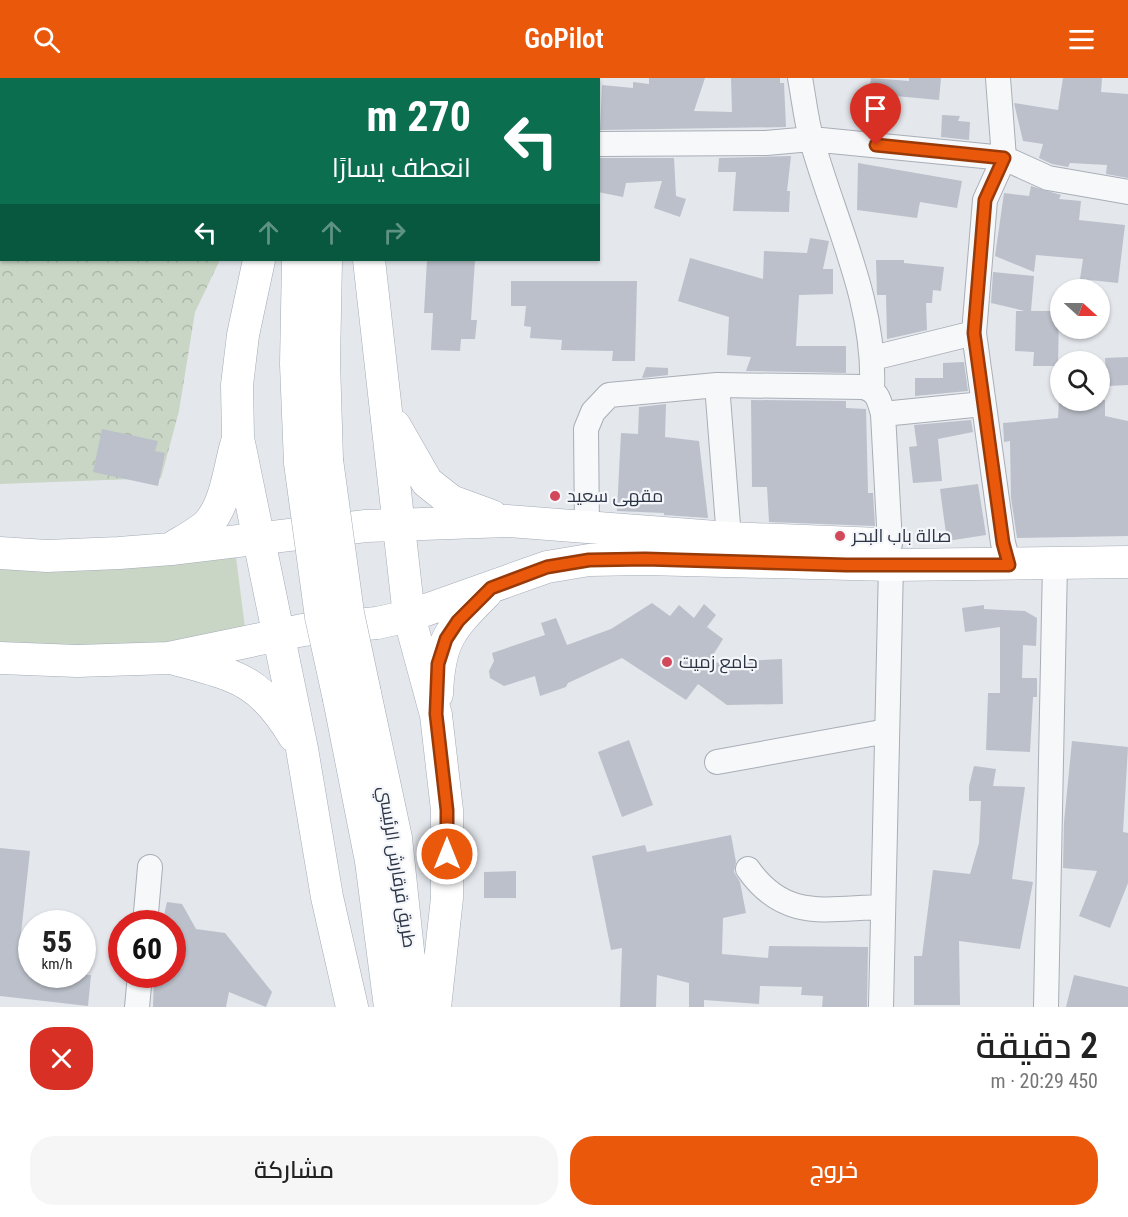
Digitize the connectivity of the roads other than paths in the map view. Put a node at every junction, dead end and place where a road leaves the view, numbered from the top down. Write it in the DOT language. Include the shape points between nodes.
graph roads {
  1 [pos="800,78"];
  2 [pos="998,78"];
  3 [pos="812,139"];
  4 [pos="600,144"];
  5 [pos="1004,158"];
  6 [pos="1128,192"];
  7 [pos="259,261"];
  8 [pos="298,261"];
  9 [pos="326,261"];
  10 [pos="369,261"];
  11 [pos="974,333"];
  12 [pos="873,358"];
  13 [pos="717,385"];
  14 [pos="872,389"];
  15 [pos="983,404"];
  16 [pos="386,406"];
  17 [pos="883,414"];
  18 [pos="238,438"];
  19 [pos="313,462"];
  20 [pos="507,521"];
  21 [pos="587,528"];
  22 [pos="270,537"];
  23 [pos="729,538"];
  24 [pos="1128,542"];
  25 [pos="171,549"];
  26 [pos="0,553"];
  27 [pos="403,554"];
  28 [pos="1006,554"];
  29 [pos="890,555"];
  30 [pos="1128,562"];
  31 [pos="1055,564"];
  32 [pos="491,588"];
  33 [pos="409,616"];
  34 [pos="377,623"];
  35 [pos="291,633"];
  36 [pos="0,658"];
  37 [pos="168,658"];
  38 [pos="352,696"];
  39 [pos="436,714"];
  40 [pos="887,731"];
  41 [pos="302,749"];
  42 [pos="717,762"];
  43 [pos="150,867"];
  44 [pos="748,870"];
  45 [pos="883,907"];
  46 [pos="146,910"];
  47 [pos="139,988"];
  48 [pos="137,1007"];
  49 [pos="352,1007"];
  50 [pos="390,1007"];
  51 [pos="414,1007"];
  52 [pos="435,1007"];
  53 [pos="881,1007"];
  54 [pos="1046,1007"];
  1 -- 3 [label="street"];
  2 -- 5 [label="street"];
  3 -- 4 [label="street"];
  3 -- 5 [label="street"];
  3 -- 12 [label="street" via="866,312"];
  5 -- 6 [label="street" via="1048,178"];
  5 -- 11 [label="street" via="985,200"];
  7 -- 18 [label="main road" via="237,385"];
  8 -- 19 [label="main road" via="296,364"];
  9 -- 19 [label="main road" via="324,362"];
  10 -- 16 [label="main road"];
  11 -- 12 [label="street"];
  11 -- 15 [label="street"];
  12 -- 14 [label="street"];
  13 -- 14 [label="street"];
  13 -- 21 [label="street" via="619,392 609,395 593,412 586,429"];
  13 -- 23 [label="street"];
  14 -- 17 [label="street"];
  15 -- 17 [label="street"];
  15 -- 28 [label="street"];
  16 -- 20 [label="main road" via="427,482 451,501"];
  16 -- 27 [label="main road"];
  17 -- 29 [label="street"];
  18 -- 22 [label="main road"];
  18 -- 25 [label="main road" via="215,514 206,525"];
  19 -- 38 [label="main road, bridge" via="346,603"];
  20 -- 21 [label="main road"];
  20 -- 27 [label="main road"];
  21 -- 23 [label="main road"];
  22 -- 25 [label="main road"];
  22 -- 27 [label="main road" via="366,526"];
  22 -- 35 [label="main road" via="269,588"];
  23 -- 29 [label="main road"];
  24 -- 28 [label="main road"];
  25 -- 26 [label="main road" via="47,556"];
  27 -- 33 [label="main road"];
  27 -- 34 [label="main road" via="392,609"];
  28 -- 29 [label="main road"];
  28 -- 31 [label="main road"];
  29 -- 32 [label="main road" via="589,560 547,567"];
  29 -- 40 [label="street"];
  30 -- 31 [label="main road"];
  31 -- 54 [label="street"];
  32 -- 33 [label="main road"];
  32 -- 39 [label="main road" via="446,639 438,664"];
  33 -- 34 [label="main road"];
  33 -- 39 [label="main road"];
  34 -- 35 [label="main road"];
  35 -- 37 [label="main road"];
  35 -- 41 [label="main road"];
  36 -- 37 [label="main road"];
  37 -- 41 [label="main road" via="250,683 281,714"];
  38 -- 50 [label="main road, طريق قرقارش الرئيسي"];
  38 -- 51 [label="main road, طريق قرقارش الرئيسي" via="396,838"];
  39 -- 52 [label="main road" via="447,810 447,898"];
  40 -- 42 [label="street"];
  40 -- 45 [label="street"];
  41 -- 49 [label="main road" via="327,897"];
  43 -- 46 [label="street"];
  44 -- 45 [label="street" via="784,904 800,908"];
  45 -- 53 [label="street"];
  47 -- 48 [label="street"];
}
